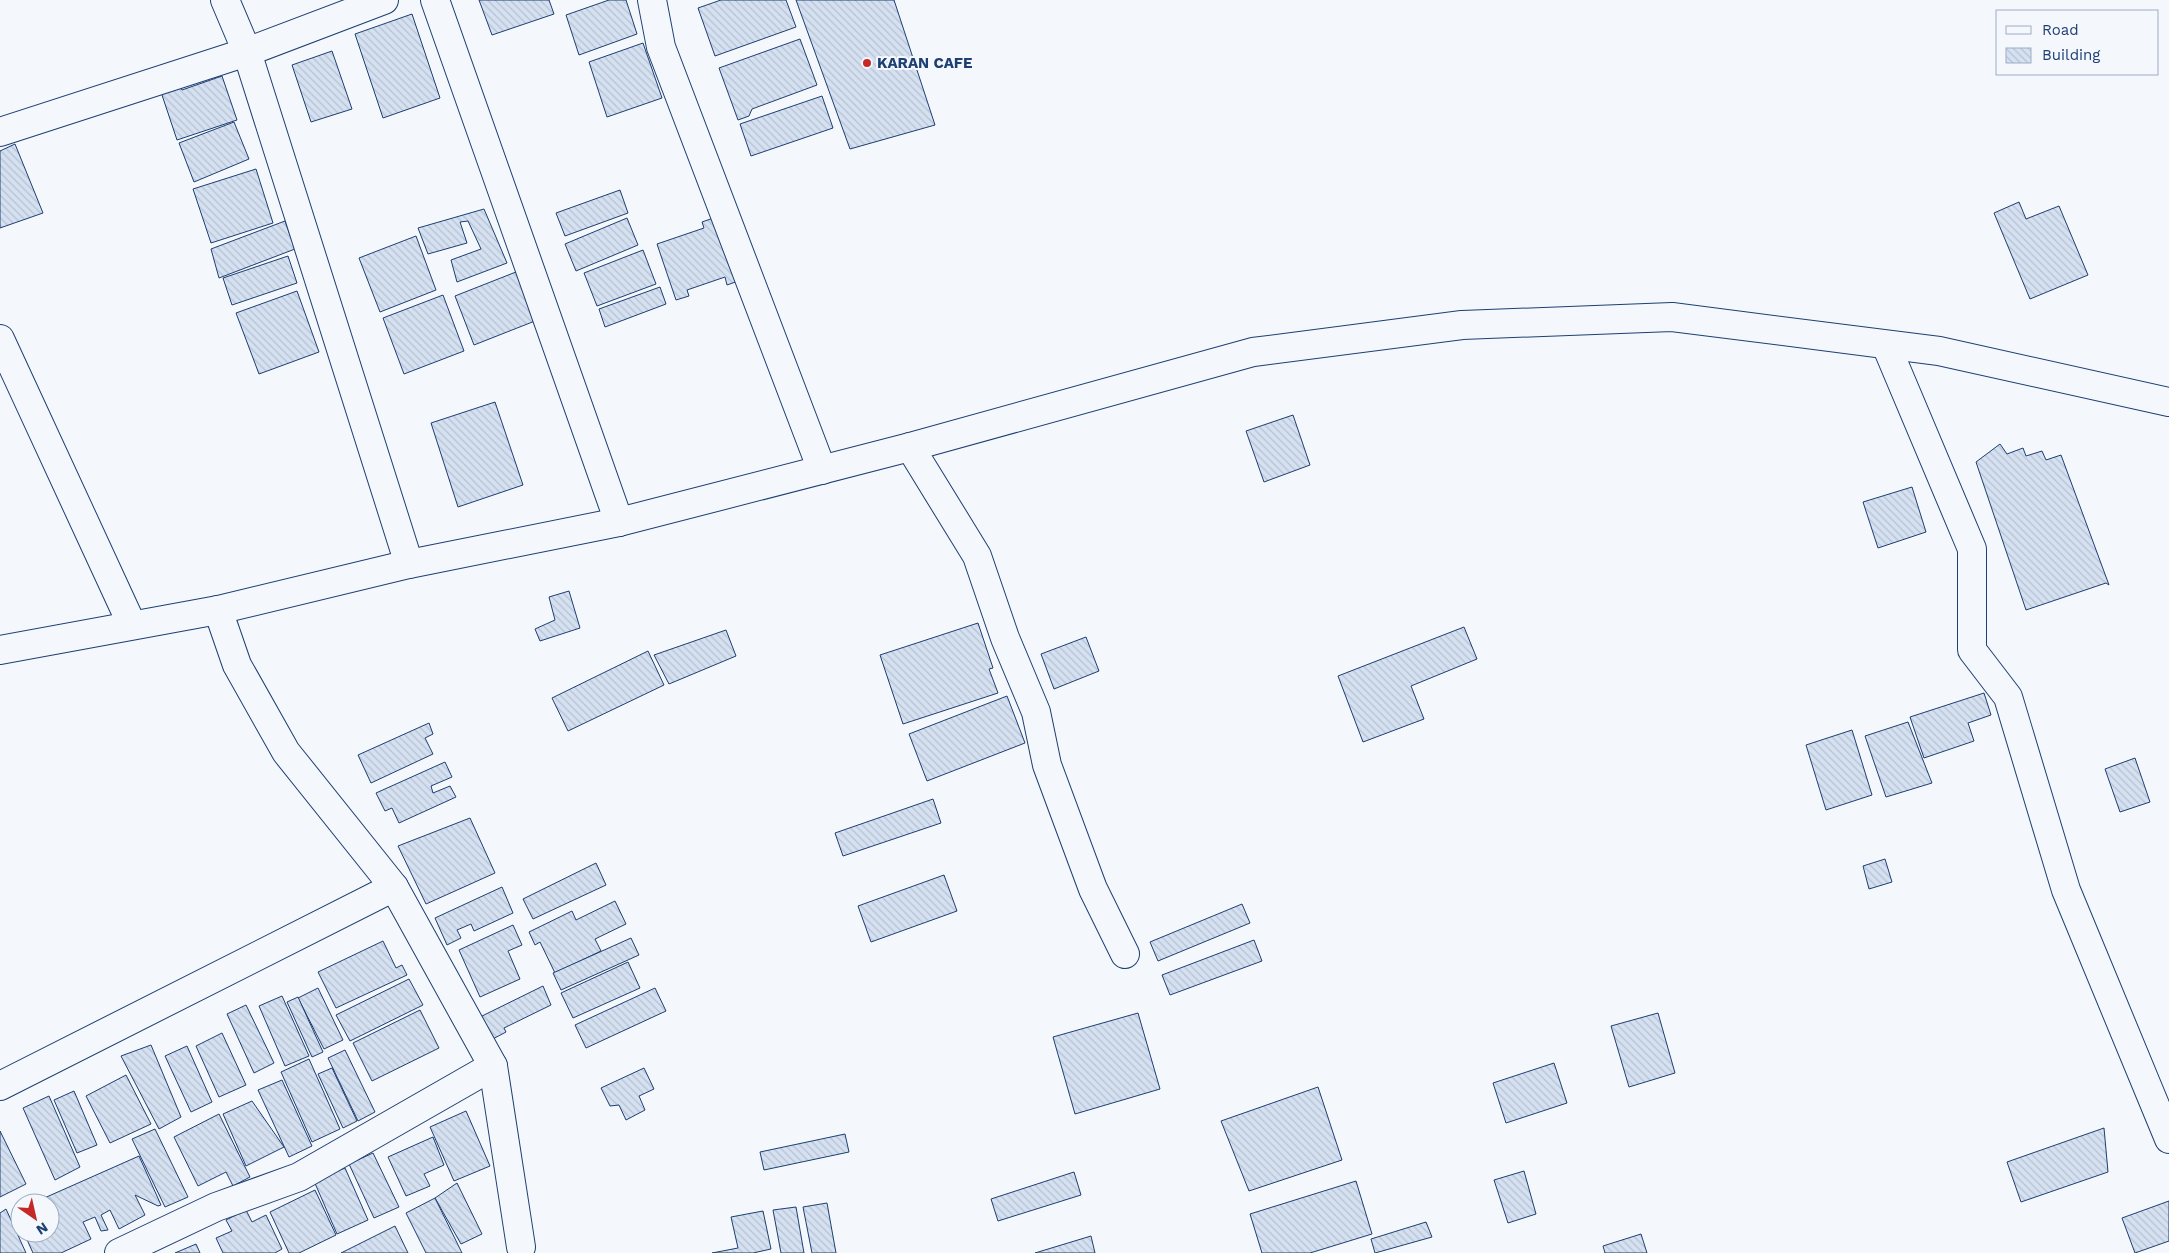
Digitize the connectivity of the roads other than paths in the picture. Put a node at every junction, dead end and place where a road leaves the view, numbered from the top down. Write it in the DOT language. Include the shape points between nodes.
graph roads {
  1 [pos="226,0"];
  2 [pos="384,0"];
  3 [pos="435,0"];
  4 [pos="652,0"];
  5 [pos="247,52"];
  6 [pos="0,132"];
  7 [pos="0,339"];
  8 [pos="1886,345"];
  9 [pos="2169,402"];
  10 [pos="910,447"];
  11 [pos="822,470"];
  12 [pos="619,522"];
  13 [pos="409,564"];
  14 [pos="218,610"];
  15 [pos="132,625"];
  16 [pos="0,650"];
  17 [pos="394,887"];
  18 [pos="1125,954"];
  19 [pos="492,1066"];
  20 [pos="0,1086"];
  21 [pos="2169,1139"];
  22 [pos="521,1251"];
  23 [pos="119,1253"];
  1 -- 5 [label="street"];
  2 -- 5 [label="street"];
  3 -- 12 [label="street"];
  4 -- 11 [label="street" via="661,47"];
  5 -- 6 [label="street"];
  5 -- 13 [label="street"];
  7 -- 15 [label="street"];
  8 -- 9 [label="street" via="1939,351"];
  8 -- 10 [label="street" via="1672,317 1462,325 1253,352"];
  8 -- 21 [label="street" via="1972,549 1972,650 2008,697 2066,890"];
  10 -- 11 [label="street"];
  10 -- 18 [label="street" via="977,556 1004,638 1036,712 1048,765 1093,889"];
  11 -- 12 [label="street"];
  12 -- 13 [label="street"];
  13 -- 14 [label="street"];
  14 -- 15 [label="street"];
  14 -- 17 [label="street" via="237,665 286,752"];
  15 -- 16 [label="street"];
  17 -- 19 [label="street"];
  17 -- 20 [label="street"];
  19 -- 22 [label="street"];
  19 -- 23 [label="street" via="299,1177 216,1207"];
}
